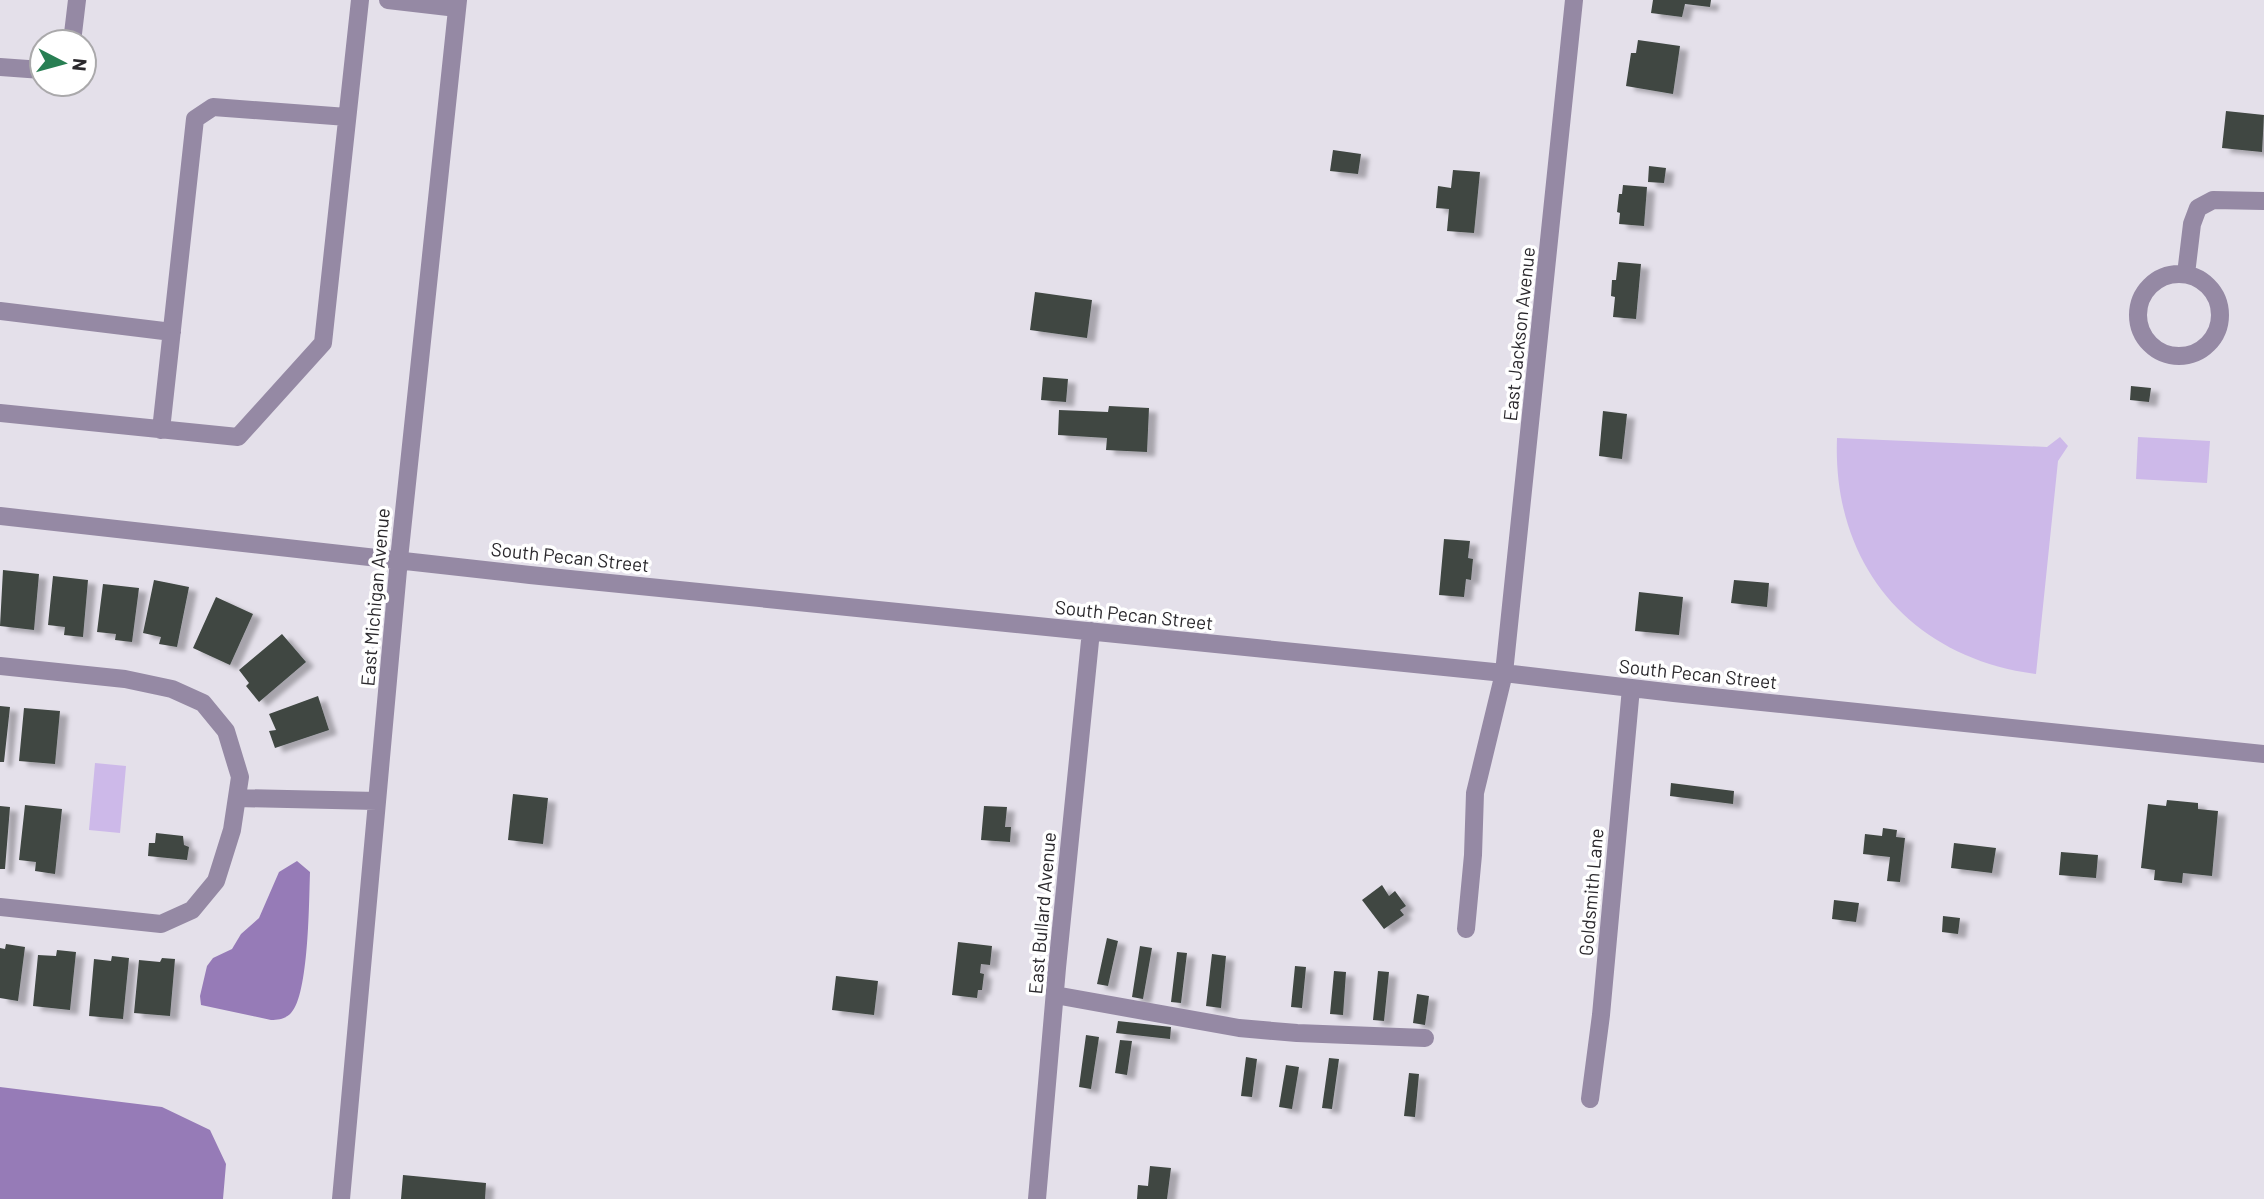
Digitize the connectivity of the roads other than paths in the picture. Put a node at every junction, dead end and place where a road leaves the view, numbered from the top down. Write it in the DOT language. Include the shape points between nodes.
graph roads {
  1 [pos="77,0"];
  2 [pos="360,0"];
  3 [pos="388,0"];
  4 [pos="1574,0"];
  5 [pos="457,4"];
  6 [pos="74,28"];
  7 [pos="0,67"];
  8 [pos="28,69"];
  9 [pos="347,117"];
  10 [pos="2264,201"];
  11 [pos="2186,274"];
  12 [pos="0,311"];
  13 [pos="172,331"];
  14 [pos="0,413"];
  15 [pos="161,430"];
  16 [pos="0,516"];
  17 [pos="399,559"];
  18 [pos="1091,631"];
  19 [pos="0,666"];
  20 [pos="1504,673"];
  21 [pos="1631,688"];
  22 [pos="2264,754"];
  23 [pos="237,798"];
  24 [pos="377,802"];
  25 [pos="0,907"];
  26 [pos="1466,929"];
  27 [pos="1055,995"];
  28 [pos="1425,1038"];
  29 [pos="1590,1099"];
  30 [pos="341,1199"];
  31 [pos="1037,1199"];
  1 -- 6 [label="street"];
  2 -- 9 [label="street"];
  3 -- 5 [label="street"];
  4 -- 20 [label="street, East Jackson Avenue"];
  5 -- 17 [label="street, East Michigan Avenue"];
  7 -- 8 [label="street"];
  9 -- 13 [label="street" via="213,107 195,120"];
  9 -- 15 [label="street" via="323,342 238,437"];
  10 -- 11 [label="street" via="2213,200 2198,208"];
  11 -- 11 [label="street" via="2162,276 2144,292 2137,314 2143,337 2160,353 2184,357 2205,348 2219,328 2219,304 2207,284"];
  12 -- 13 [label="street"];
  13 -- 15 [label="street"];
  14 -- 15 [label="street"];
  16 -- 17 [label="street, South Pecan Street"];
  17 -- 18 [label="street, South Pecan Street"];
  17 -- 24 [label="street, East Michigan Avenue"];
  18 -- 20 [label="street, South Pecan Street"];
  18 -- 27 [label="street, East Bullard Avenue"];
  19 -- 23 [label="street" via="125,679 172,689 203,703 226,731 240,777"];
  20 -- 21 [label="street, South Pecan Street"];
  20 -- 26 [label="street, East Jackson Avenue" via="1475,793"];
  21 -- 22 [label="street, South Pecan Street"];
  21 -- 29 [label="street, Goldsmith Lane"];
  23 -- 24 [label="street"];
  23 -- 25 [label="street" via="216,881 192,910 161,924"];
  24 -- 30 [label="street, East Michigan Avenue"];
  27 -- 28 [label="street" via="1240,1028"];
  27 -- 31 [label="street, East Bullard Avenue"];
}
